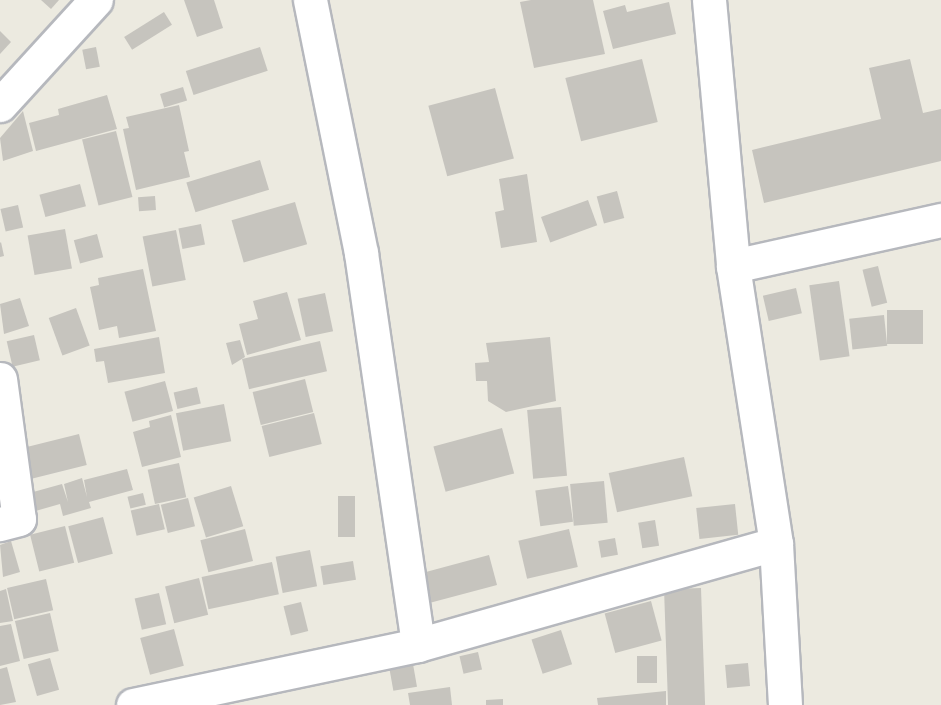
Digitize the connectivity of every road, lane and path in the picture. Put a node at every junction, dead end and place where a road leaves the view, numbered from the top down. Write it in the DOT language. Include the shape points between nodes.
graph roads {
  1 [pos="96,0"];
  2 [pos="310,0"];
  3 [pos="709,0"];
  4 [pos="0,105"];
  5 [pos="941,220"];
  6 [pos="733,266"];
  7 [pos="0,378"];
  8 [pos="0,524"];
  9 [pos="776,544"];
  10 [pos="418,645"];
  11 [pos="133,705"];
  12 [pos="785,705"];
  1 -- 4 [label="street"];
  2 -- 10 [label="street" via="361,253"];
  3 -- 6 [label="street"];
  5 -- 6 [label="street"];
  6 -- 9 [label="street"];
  7 -- 8 [label="street" via="19,519"];
  9 -- 10 [label="street"];
  9 -- 12 [label="street"];
  10 -- 11 [label="street"];
}
